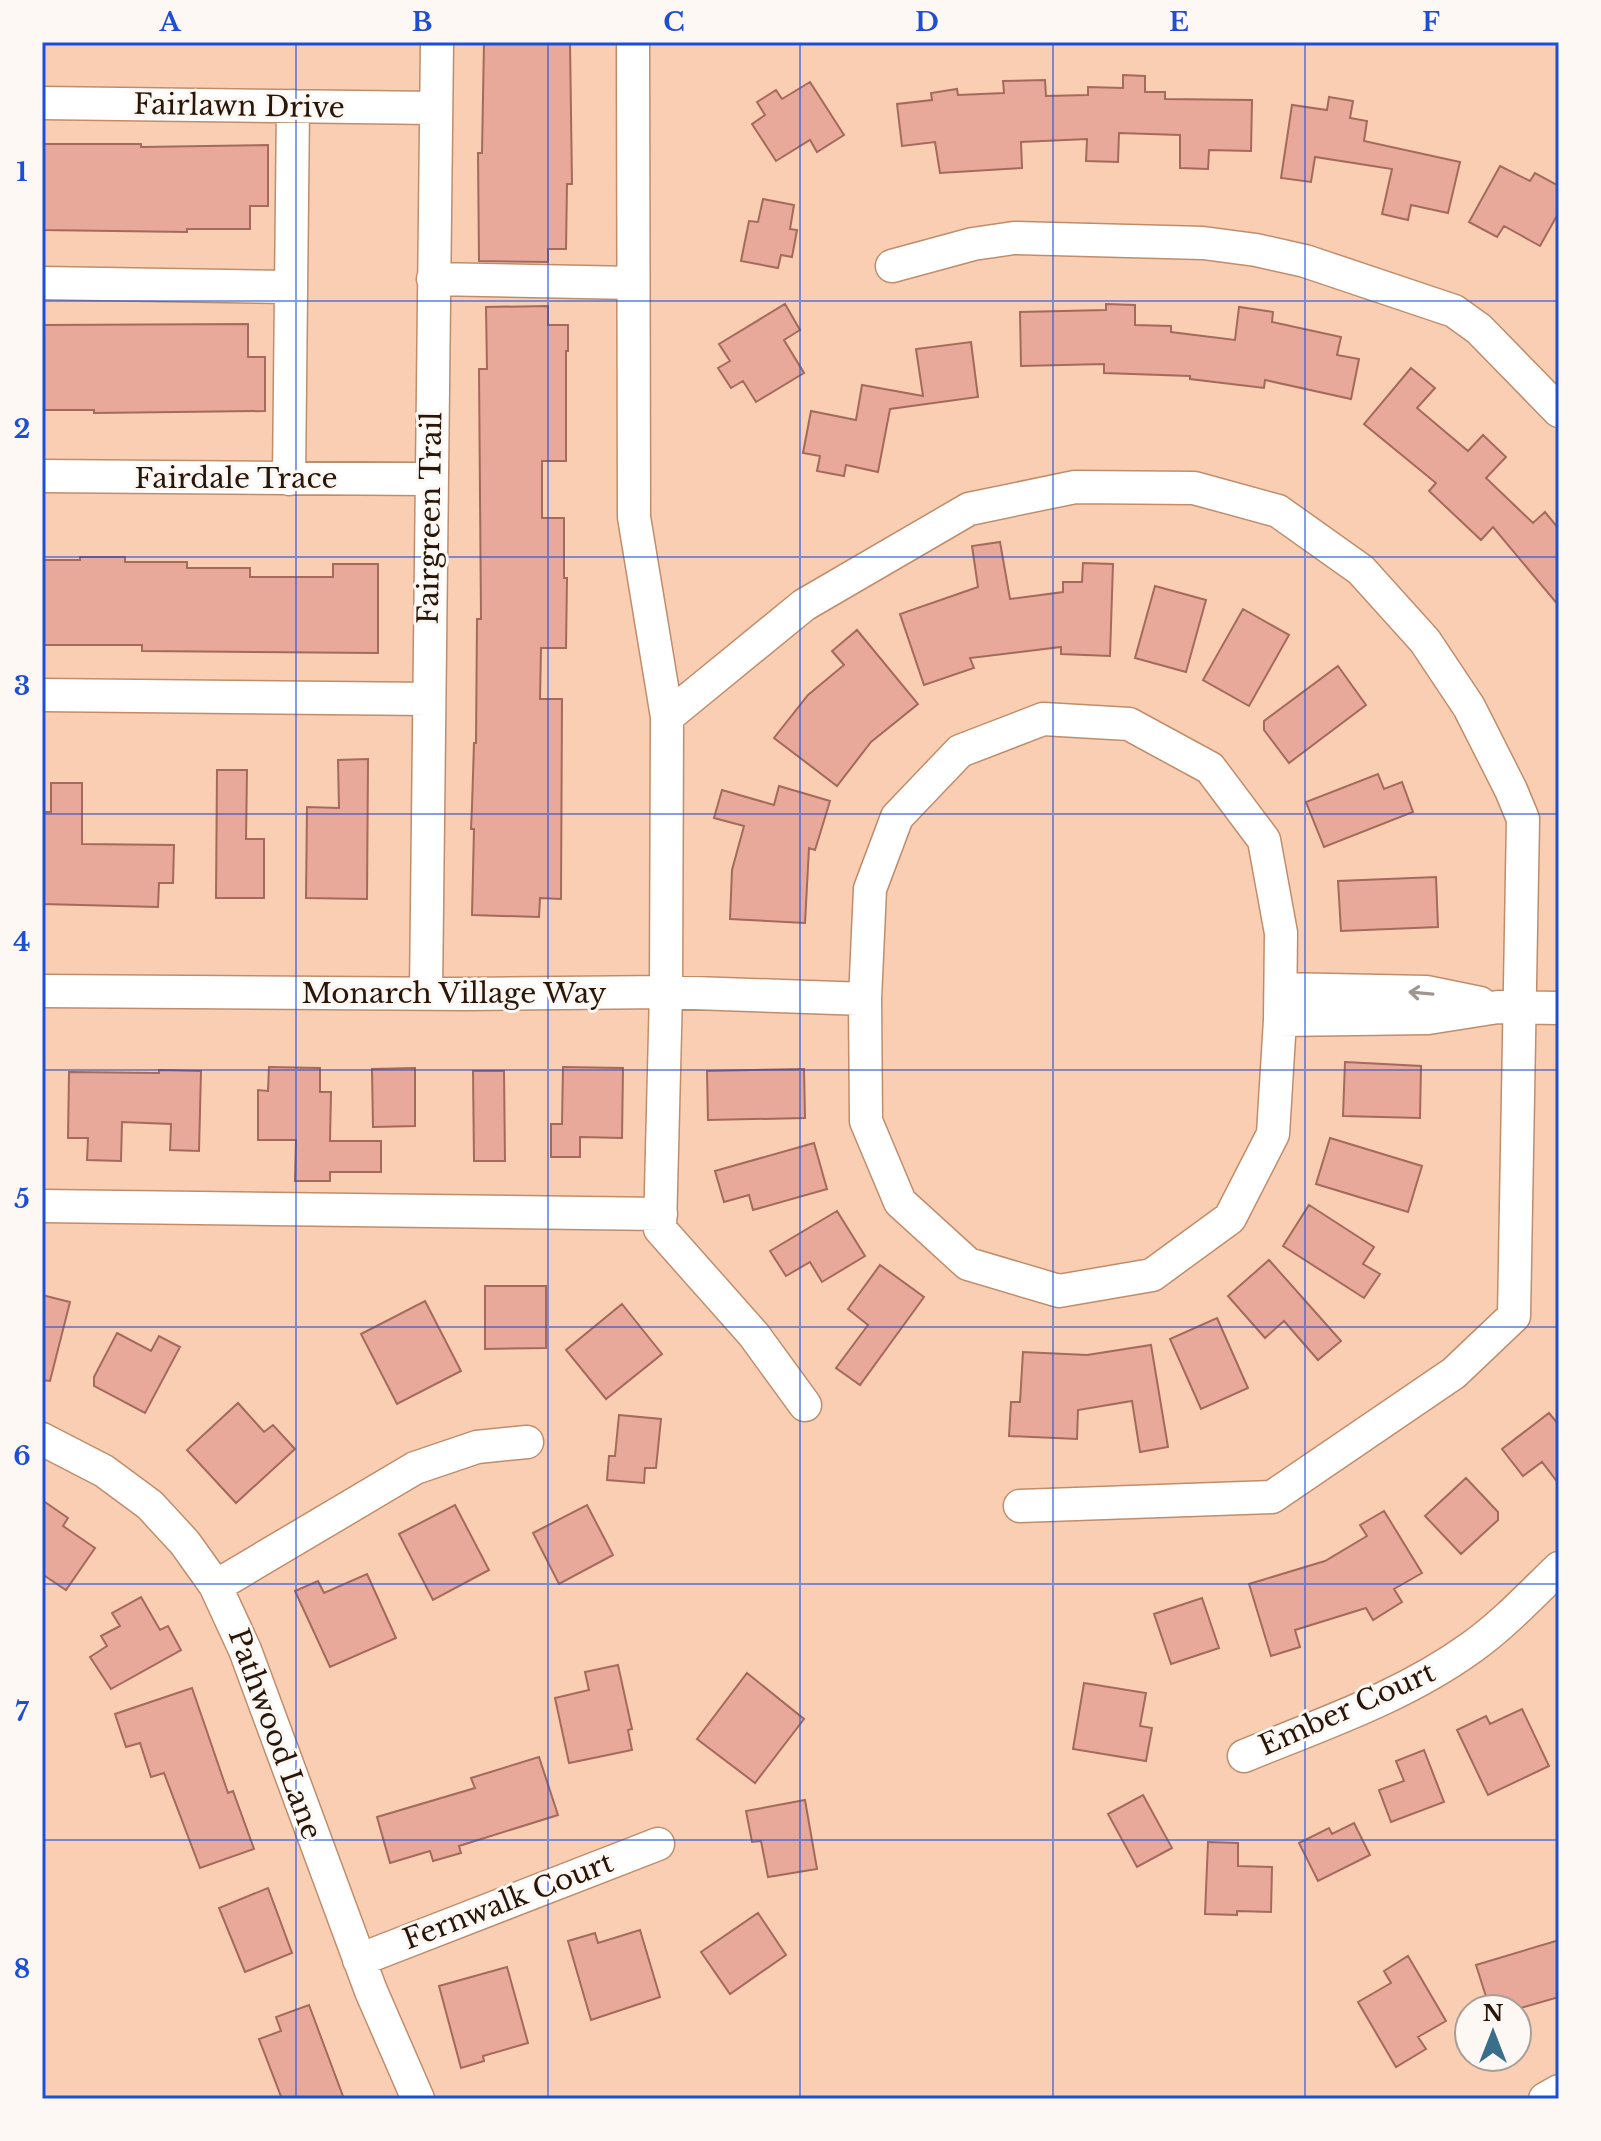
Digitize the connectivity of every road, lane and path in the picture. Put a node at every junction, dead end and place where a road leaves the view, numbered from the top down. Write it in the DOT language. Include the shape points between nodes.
graph roads {
  1 [pos="437,42"];
  2 [pos="633,42"];
  3 [pos="42,103"];
  4 [pos="293,106"];
  5 [pos="435,108"];
  6 [pos="892,266"];
  7 [pos="433,279"];
  8 [pos="42,283"];
  9 [pos="633,283"];
  10 [pos="291,287"];
  11 [pos="1559,411"];
  12 [pos="42,476"];
  13 [pos="289,479"];
  14 [pos="430,479"];
  15 [pos="42,695"];
  16 [pos="428,699"];
  17 [pos="667,717"];
  18 [pos="42,991"];
  19 [pos="666,992"];
  20 [pos="426,993"];
  21 [pos="865,999"];
  22 [pos="1280,1004"];
  23 [pos="1509,1007"];
  24 [pos="1559,1008"];
  25 [pos="42,1206"];
  26 [pos="661,1214"];
  27 [pos="805,1405"];
  28 [pos="42,1439"];
  29 [pos="527,1442"];
  30 [pos="1020,1506"];
  31 [pos="1559,1568"];
  32 [pos="216,1586"];
  33 [pos="1244,1756"];
  34 [pos="658,1844"];
  35 [pos="359,1960"];
  36 [pos="1559,2091"];
  37 [pos="418,2099"];
  38 [pos="1545,2099"];
  1 -- 5 [label="street, Fairgreen Trail"];
  2 -- 9 [label="street"];
  3 -- 4 [label="street, Fairlawn Drive"];
  4 -- 5 [label="street, Fairlawn Drive"];
  4 -- 10 [label="street"];
  5 -- 7 [label="street, Fairgreen Trail"];
  6 -- 11 [label="street" via="984,242 1030,237 1203,243 1281,255 1454,311 1479,329"];
  7 -- 9 [label="street"];
  7 -- 14 [label="street, Fairgreen Trail"];
  8 -- 10 [label="street"];
  9 -- 17 [label="street" via="634,517"];
  10 -- 13 [label="street"];
  12 -- 13 [label="street, Fairdale Trace"];
  13 -- 14 [label="street, Fairdale Trace"];
  14 -- 16 [label="street, Fairgreen Trail"];
  15 -- 16 [label="street"];
  16 -- 20 [label="street, Fairgreen Trail"];
  17 -- 19 [label="street"];
  17 -- 23 [label="street" via="804,605 969,509 1075,487 1194,488 1278,511 1361,570 1425,641 1469,707 1511,790 1523,819"];
  18 -- 20 [label="street, Monarch Village Way"];
  19 -- 20 [label="street, Monarch Village Way"];
  19 -- 21 [label="street, Monarch Village Way"];
  19 -- 26 [label="street"];
  21 -- 22 [label="street" via="870,889 897,817 960,751 1043,719 1129,724 1210,768 1264,840 1281,933"];
  21 -- 22 [label="street" via="866,1121 900,1202 968,1264 1059,1291 1152,1275 1230,1218 1273,1134"];
  22 -- 23 [label="street" via="1426,992"];
  23 -- 24 [label="street"];
  23 -- 30 [label="street" via="1514,1316 1454,1373 1272,1497"];
  25 -- 26 [label="street"];
  26 -- 27 [label="street" via="660,1229 754,1335"];
  28 -- 32 [label="street, Pathwood Lane" via="104,1471 150,1505"];
  29 -- 32 [label="street" via="477,1447 415,1468"];
  31 -- 33 [label="street, Ember Court" via="1494,1629 1434,1672"];
  32 -- 35 [label="street, Pathwood Lane" via="245,1650"];
  34 -- 35 [label="street, Fernwalk Court"];
  35 -- 37 [label="street, Pathwood Lane"];
  36 -- 38 [label="street"];
}
